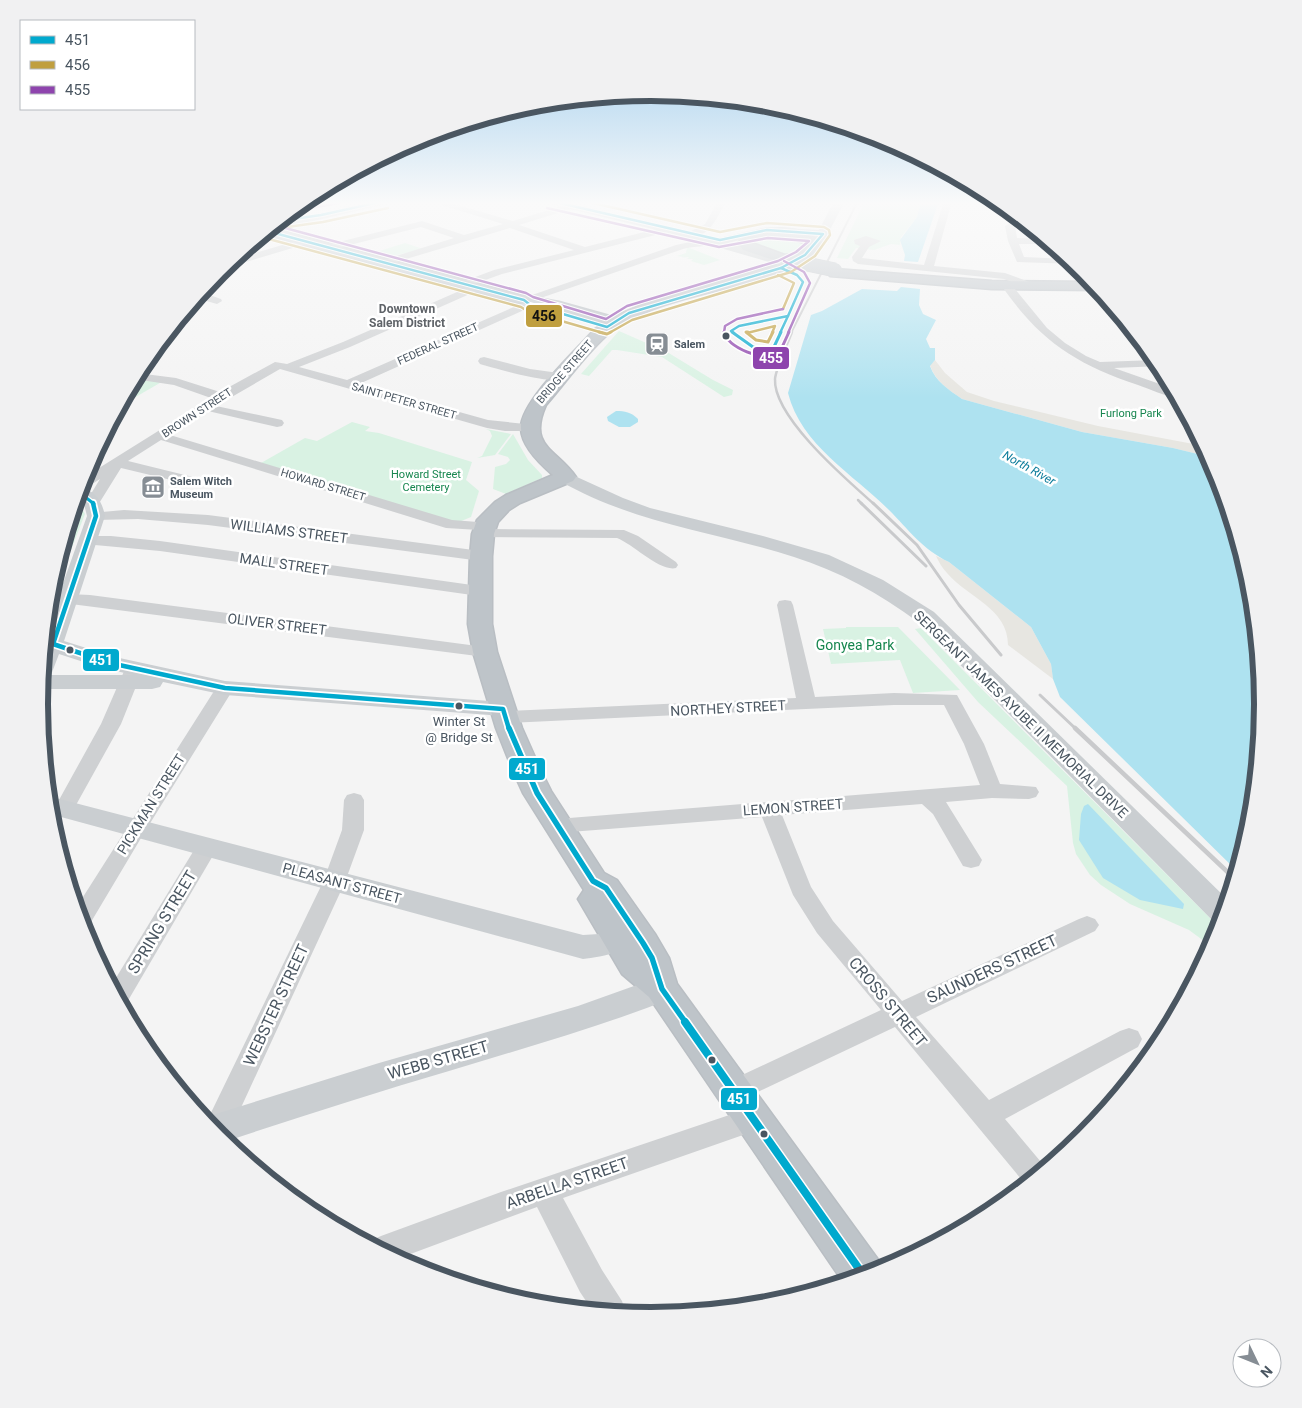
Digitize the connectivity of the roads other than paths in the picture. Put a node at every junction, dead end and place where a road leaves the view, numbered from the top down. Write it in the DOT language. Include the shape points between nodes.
graph roads {
  1 [pos="403,267"];
  2 [pos="519,267"];
  3 [pos="626,267"];
  4 [pos="785,267"];
  5 [pos="814,267"];
  6 [pos="908,267"];
  7 [pos="928,269"];
  8 [pos="835,271"];
  9 [pos="1005,284"];
  10 [pos="471,285"];
  11 [pos="1028,285"];
  12 [pos="1086,286"];
  13 [pos="205,297"];
  14 [pos="217,301"];
  15 [pos="526,302"];
  16 [pos="664,302"];
  17 [pos="559,306"];
  18 [pos="615,322"];
  19 [pos="484,361"];
  20 [pos="1149,363"];
  21 [pos="1096,365"];
  22 [pos="288,368"];
  23 [pos="144,377"];
  24 [pos="559,377"];
  25 [pos="347,385"];
  26 [pos="1167,391"];
  27 [pos="221,397"];
  28 [pos="206,407"];
  29 [pos="277,423"];
  30 [pos="530,428"];
  31 [pos="162,436"];
  32 [pos="117,463"];
  33 [pos="566,477"];
  34 [pos="91,479"];
  35 [pos="192,481"];
  36 [pos="89,504"];
  37 [pos="483,539"];
  38 [pos="89,541"];
  39 [pos="670,565"];
  40 [pos="479,591"];
  41 [pos="69,599"];
  42 [pos="785,605"];
  43 [pos="53,644"];
  44 [pos="50,650"];
  45 [pos="485,652"];
  46 [pos="132,675"];
  47 [pos="49,681"];
  48 [pos="225,688"];
  49 [pos="808,704"];
  50 [pos="504,713"];
  51 [pos="992,791"];
  52 [pos="1029,792"];
  53 [pos="928,797"];
  54 [pos="354,800"];
  55 [pos="57,806"];
  56 [pos="56,807"];
  57 [pos="770,809"];
  58 [pos="557,826"];
  59 [pos="136,828"];
  60 [pos="207,847"];
  61 [pos="971,860"];
  62 [pos="334,882"];
  63 [pos="1218,908"];
  64 [pos="85,913"];
  65 [pos="1087,925"];
  66 [pos="626,935"];
  67 [pos="662,988"];
  68 [pos="120,990"];
  69 [pos="897,1014"];
  70 [pos="1129,1040"];
  71 [pos="744,1105"];
  72 [pos="985,1116"];
  73 [pos="218,1124"];
  74 [pos="221,1128"];
  75 [pos="1032,1172"];
  76 [pos="544,1191"];
  77 [pos="390,1248"];
  78 [pos="860,1270"];
  79 [pos="607,1305"];
  1 -- 10 [label="highway"];
  2 -- 10 [label="street"];
  3 -- 15 [label="street, FEDERAL STREET"];
  4 -- 16 [label="highway, BRIDGE STREET"];
  5 -- 8 [label="highway, bridge"];
  6 -- 7 [label="street"];
  7 -- 11 [label="street" via="1011,277"];
  8 -- 9 [label="highway"];
  8 -- 18 [label="highway" via="789,277"];
  9 -- 11 [label="highway"];
  9 -- 21 [label="street" via="1022,307 1053,338 1069,351"];
  10 -- 15 [label="highway"];
  10 -- 22 [label="street, BROWN STREET" via="346,345 348,350"];
  11 -- 12 [label="highway"];
  13 -- 14 [label="street"];
  15 -- 17 [label="highway"];
  15 -- 18 [label="highway"];
  15 -- 25 [label="street, FEDERAL STREET"];
  16 -- 17 [label="highway" via="606,311"];
  16 -- 18 [label="highway, BRIDGE STREET"];
  17 -- 18 [label="highway"];
  18 -- 24 [label="highway, BRIDGE STREET"];
  19 -- 24 [label="street"];
  20 -- 21 [label="street"];
  21 -- 26 [label="street"];
  22 -- 25 [label="street, SAINT PETER STREET"];
  22 -- 27 [label="street, BROWN STREET" via="258,375"];
  23 -- 27 [label="street" via="176,382"];
  24 -- 30 [label="highway, BRIDGE STREET" via="538,403"];
  25 -- 30 [label="street, SAINT PETER STREET" via="496,426"];
  27 -- 28 [label="street, BROWN STREET"];
  28 -- 29 [label="street"];
  28 -- 31 [label="street, BROWN STREET"];
  30 -- 33 [label="highway" via="539,450"];
  31 -- 32 [label="street, BROWN STREET"];
  31 -- 37 [label="street, HOWARD STREET" via="451,525"];
  32 -- 34 [label="street, BROWN STREET"];
  32 -- 35 [label="street"];
  32 -- 36 [label="street, BROWN STREET"];
  33 -- 37 [label="highway" via="513,499 494,514"];
  33 -- 63 [label="main road, SERGEANT JAMES AYUBE II MEMORIAL DRIVE" via="616,503 824,560 864,576 898,596 926,617"];
  36 -- 37 [label="street, WILLIAMS STREET" via="109,515"];
  36 -- 38 [label="main road"];
  37 -- 39 [label="street" via="620,533"];
  37 -- 40 [label="highway"];
  38 -- 40 [label="street, MALL STREET" via="160,546"];
  38 -- 41 [label="main road"];
  40 -- 45 [label="highway" via="480,627"];
  41 -- 43 [label="main road"];
  41 -- 45 [label="street, OLIVER STREET"];
  42 -- 49 [label="street"];
  43 -- 44 [label="main road"];
  43 -- 46 [label="main road"];
  45 -- 50 [label="highway"];
  46 -- 47 [label="main road"];
  46 -- 48 [label="main road"];
  46 -- 55 [label="street" via="111,724"];
  48 -- 50 [label="main road"];
  48 -- 59 [label="street, PICKMAN STREET"];
  49 -- 50 [label="street, NORTHEY STREET"];
  49 -- 51 [label="street, NORTHEY STREET" via="950,699 974,744"];
  50 -- 58 [label="highway" via="537,793"];
  51 -- 52 [label="street, LEMON STREET"];
  51 -- 53 [label="street, LEMON STREET"];
  53 -- 57 [label="street, LEMON STREET"];
  53 -- 61 [label="street" via="941,809"];
  54 -- 62 [label="street, WEBSTER STREET" via="353,830"];
  56 -- 59 [label="main road, PLEASANT STREET"];
  57 -- 58 [label="street, LEMON STREET"];
  57 -- 69 [label="street, CROSS STREET" via="812,909"];
  58 -- 66 [label="highway" via="593,880 591,894"];
  59 -- 60 [label="main road, PLEASANT STREET"];
  59 -- 64 [label="street, PICKMAN STREET"];
  60 -- 62 [label="main road, PLEASANT STREET"];
  60 -- 68 [label="street, SPRING STREET"];
  62 -- 66 [label="main road, PLEASANT STREET" via="583,947 593,947"];
  62 -- 73 [label="street, WEBSTER STREET"];
  65 -- 69 [label="street, SAUNDERS STREET"];
  66 -- 67 [label="highway" via="634,965"];
  67 -- 71 [label="highway"];
  67 -- 74 [label="main road, WEBB STREET" via="562,1025 434,1061"];
  69 -- 71 [label="street, SAUNDERS STREET"];
  69 -- 72 [label="street, CROSS STREET"];
  70 -- 72 [label="street"];
  71 -- 76 [label="street, ARBELLA STREET"];
  71 -- 78 [label="highway"];
  72 -- 75 [label="street, CROSS STREET"];
  76 -- 77 [label="street, ARBELLA STREET"];
  76 -- 79 [label="street"];
}
